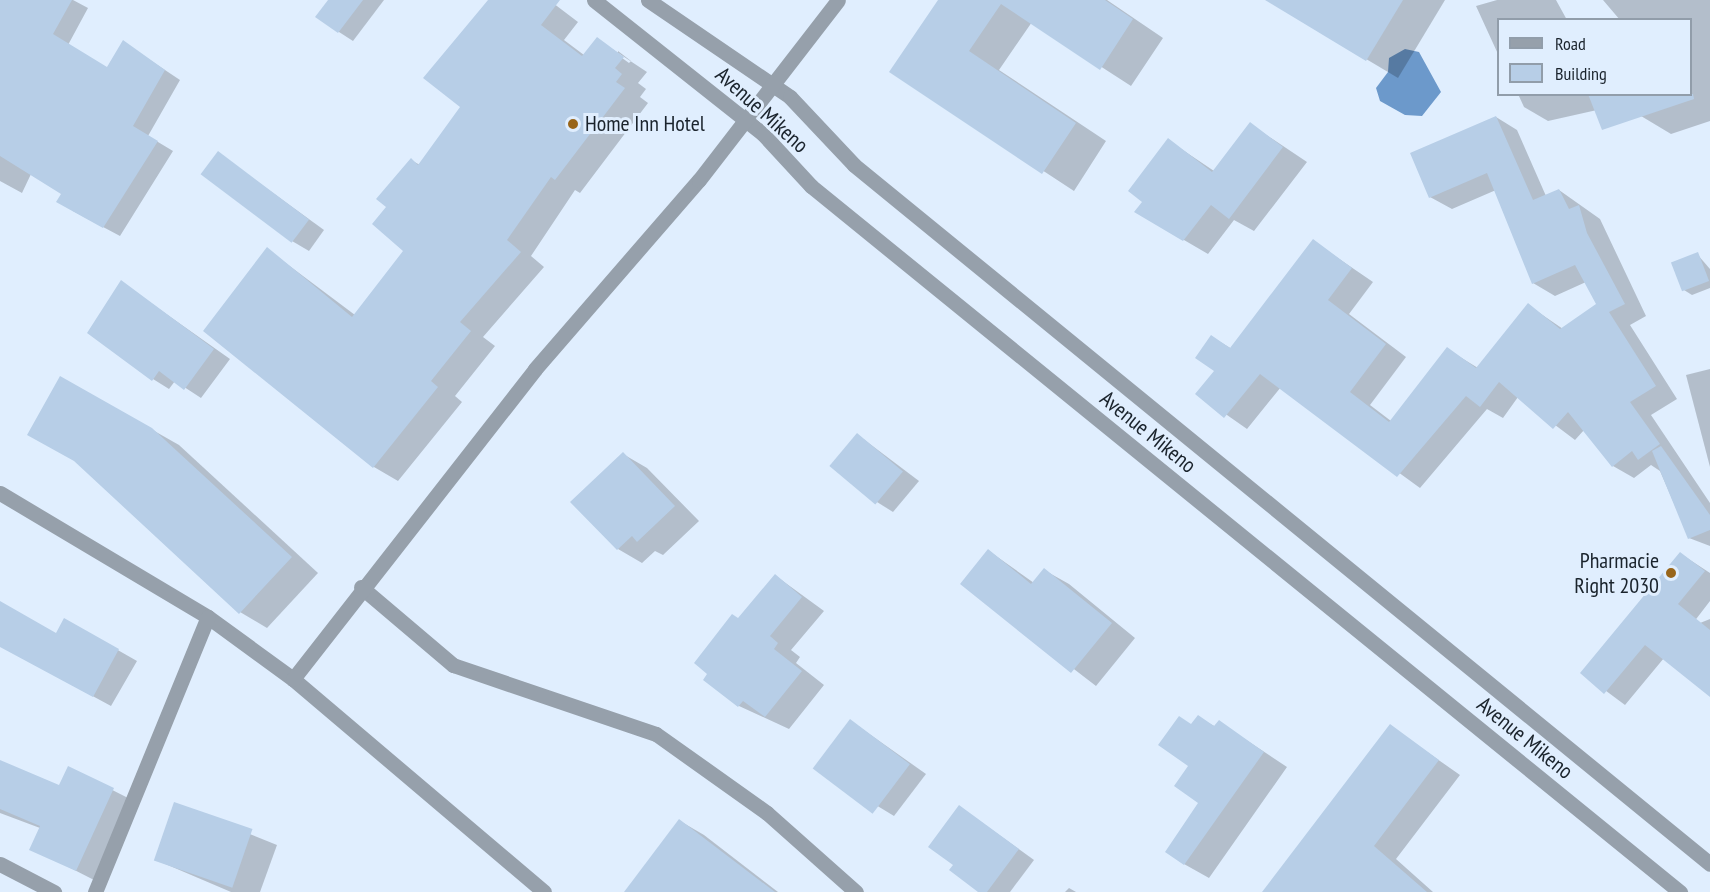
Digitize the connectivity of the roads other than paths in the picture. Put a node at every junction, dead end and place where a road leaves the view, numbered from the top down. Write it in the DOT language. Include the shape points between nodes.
graph roads {
  1 [pos="594,0"];
  2 [pos="648,0"];
  3 [pos="838,0"];
  4 [pos="770,84"];
  5 [pos="746,120"];
  6 [pos="0,493"];
  7 [pos="361,587"];
  8 [pos="208,617"];
  9 [pos="293,679"];
  10 [pos="0,864"];
  11 [pos="1710,864"];
  12 [pos="54,892"];
  13 [pos="95,892"];
  14 [pos="544,892"];
  15 [pos="856,892"];
  16 [pos="1680,892"];
  1 -- 5 [label="street, Avenue Mikeno"];
  2 -- 4 [label="street, Avenue Mikeno"];
  3 -- 4 [label="street"];
  4 -- 5 [label="street"];
  4 -- 11 [label="street, Avenue Mikeno" via="790,97 854,165"];
  5 -- 7 [label="street" via="542,360"];
  5 -- 16 [label="street, Avenue Mikeno" via="811,186"];
  6 -- 8 [label="street"];
  7 -- 9 [label="street"];
  7 -- 15 [label="street" via="453,665 656,734 767,813"];
  8 -- 9 [label="street"];
  8 -- 13 [label="street"];
  9 -- 14 [label="street"];
  10 -- 12 [label="street"];
}
